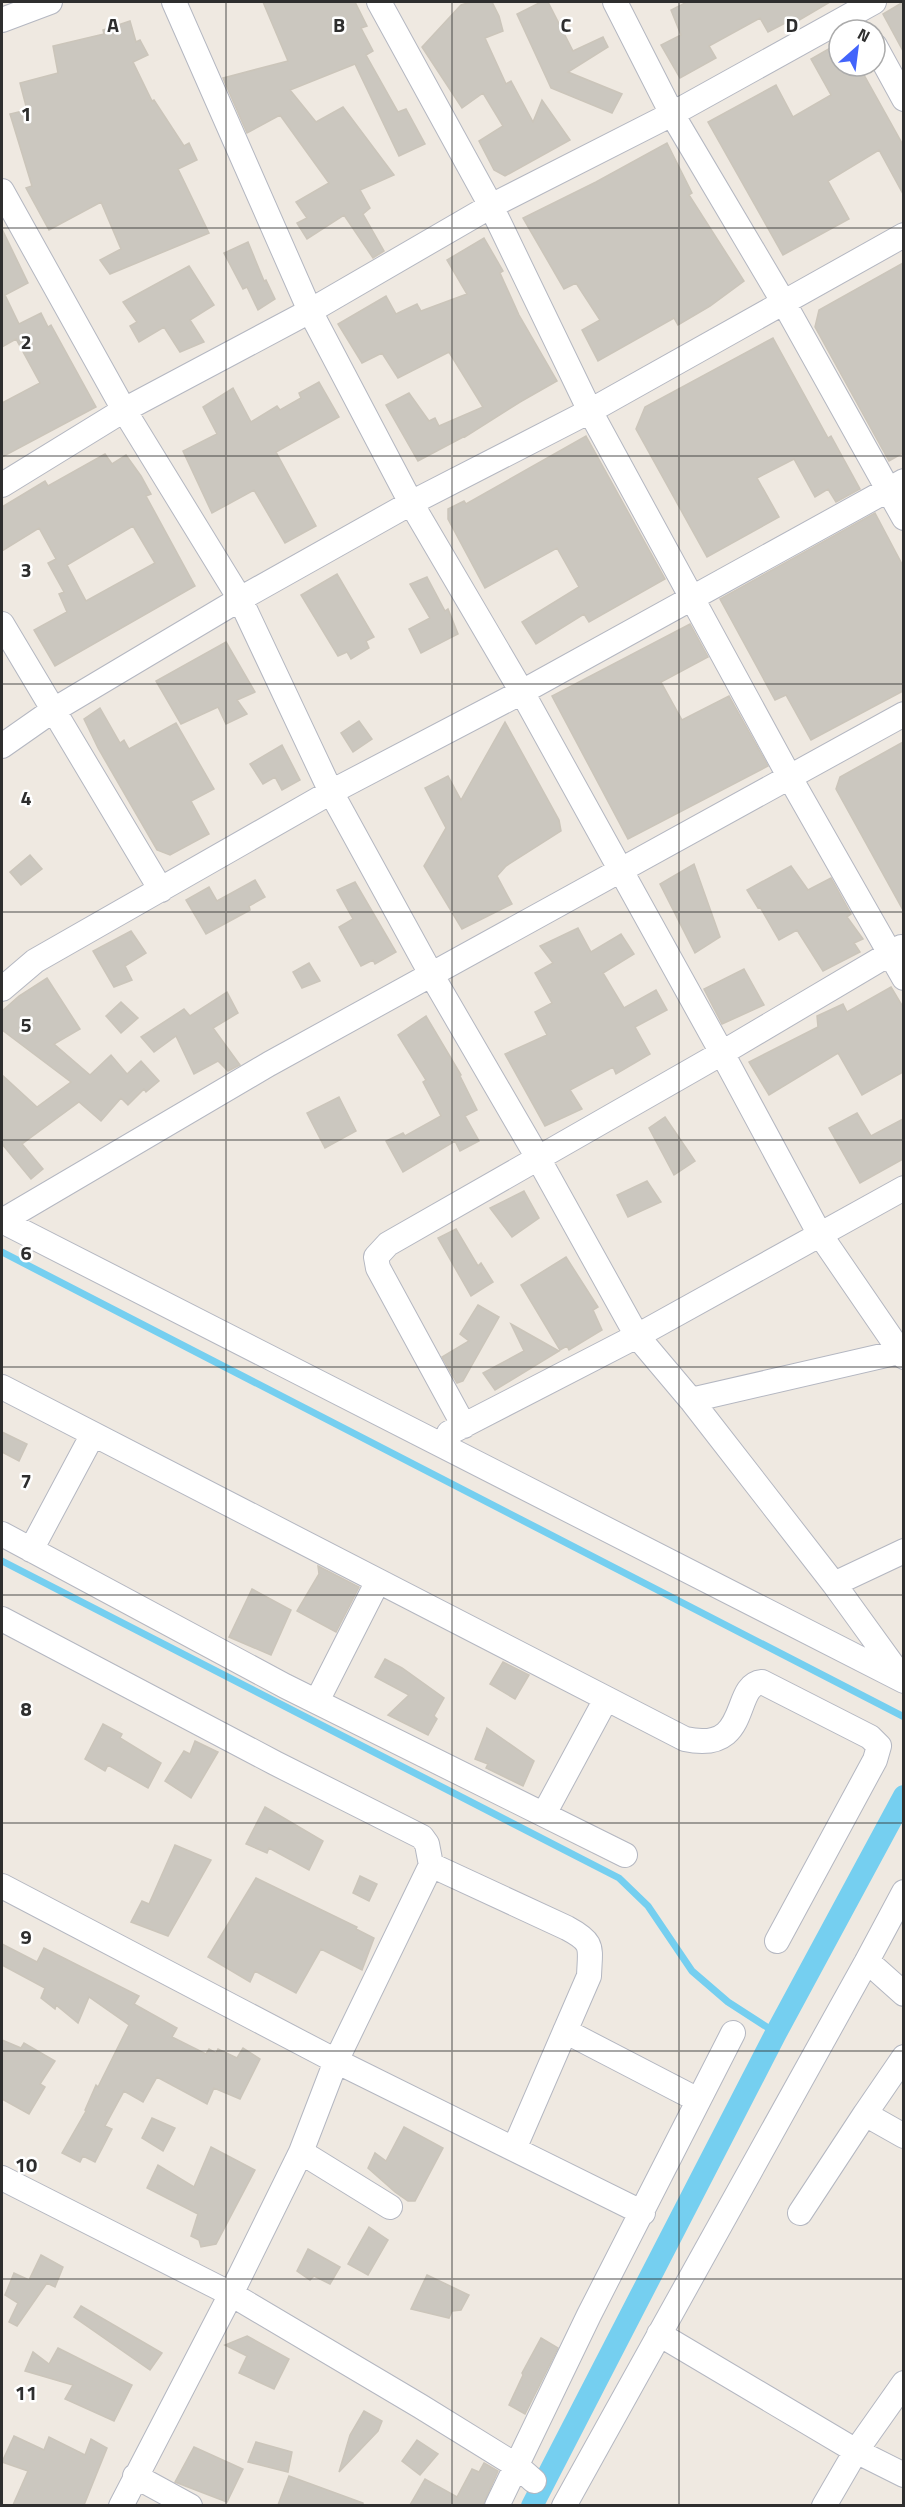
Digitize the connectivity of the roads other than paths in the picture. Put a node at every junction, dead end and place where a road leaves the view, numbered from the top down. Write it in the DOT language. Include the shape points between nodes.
graph roads {
  1 [pos="50,2"];
  2 [pos="174,2"];
  3 [pos="379,2"];
  4 [pos="615,2"];
  5 [pos="862,11"];
  6 [pos="2,20"];
  7 [pos="887,69"];
  8 [pos="903,99"];
  9 [pos="672,114"];
  10 [pos="2,191"];
  11 [pos="491,206"];
  12 [pos="903,235"];
  13 [pos="784,303"];
  14 [pos="310,311"];
  15 [pos="124,410"];
  16 [pos="590,411"];
  17 [pos="2,485"];
  18 [pos="896,485"];
  19 [pos="411,503"];
  20 [pos="903,518"];
  21 [pos="693,597"];
  22 [pos="240,599"];
  23 [pos="2,624"];
  24 [pos="522,693"];
  25 [pos="52,711"];
  26 [pos="903,714"];
  27 [pos="2,746"];
  28 [pos="789,776"];
  29 [pos="331,792"];
  30 [pos="620,870"];
  31 [pos="161,890"];
  32 [pos="896,949"];
  33 [pos="432,974"];
  34 [pos="903,978"];
  35 [pos="2,989"];
  36 [pos="722,1053"];
  37 [pos="538,1158"];
  38 [pos="903,1188"];
  39 [pos="2,1221"];
  40 [pos="819,1233"];
  41 [pos="637,1336"];
  42 [pos="902,1353"];
  43 [pos="2,1387"];
  44 [pos="691,1400"];
  45 [pos="464,1426"];
  46 [pos="93,1434"];
  47 [pos="433,1440"];
  48 [pos="2,1534"];
  49 [pos="31,1550"];
  50 [pos="903,1551"];
  51 [pos="378,1581"];
  52 [pos="834,1584"];
  53 [pos="2,1619"];
  54 [pos="903,1681"];
  55 [pos="606,1699"];
  56 [pos="317,1701"];
  57 [pos="544,1814"];
  58 [pos="625,1855"];
  59 [pos="431,1865"];
  60 [pos="2,1886"];
  61 [pos="903,1892"];
  62 [pos="777,1941"];
  63 [pos="867,1961"];
  64 [pos="903,1994"];
  65 [pos="565,2031"];
  66 [pos="733,2033"];
  67 [pos="903,2057"];
  68 [pos="336,2061"];
  69 [pos="698,2100"];
  70 [pos="865,2114"];
  71 [pos="903,2136"];
  72 [pos="514,2149"];
  73 [pos="301,2152"];
  74 [pos="2,2178"];
  75 [pos="390,2207"];
  76 [pos="643,2213"];
  77 [pos="800,2213"];
  78 [pos="231,2294"];
  79 [pos="659,2334"];
  80 [pos="903,2383"];
  81 [pos="856,2451"];
  82 [pos="526,2474"];
  83 [pos="903,2475"];
  84 [pos="135,2476"];
  85 [pos="565,2501"];
  86 [pos="121,2505"];
  87 [pos="190,2505"];
  88 [pos="497,2505"];
  89 [pos="824,2505"];
  1 -- 6 [label="street"];
  2 -- 14 [label="street"];
  3 -- 11 [label="street"];
  4 -- 9 [label="street"];
  5 -- 9 [label="street"];
  7 -- 8 [label="street"];
  9 -- 11 [label="street"];
  9 -- 13 [label="street"];
  10 -- 15 [label="street"];
  11 -- 14 [label="street"];
  11 -- 16 [label="street"];
  12 -- 13 [label="street"];
  13 -- 16 [label="street"];
  13 -- 18 [label="street"];
  14 -- 15 [label="street"];
  14 -- 19 [label="street"];
  15 -- 17 [label="street"];
  15 -- 22 [label="street"];
  16 -- 19 [label="street"];
  16 -- 21 [label="street"];
  18 -- 20 [label="street"];
  18 -- 21 [label="street"];
  19 -- 22 [label="street"];
  19 -- 24 [label="street"];
  21 -- 24 [label="street"];
  21 -- 28 [label="street"];
  22 -- 25 [label="street"];
  22 -- 29 [label="street"];
  23 -- 25 [label="street"];
  24 -- 29 [label="street"];
  24 -- 30 [label="street"];
  25 -- 27 [label="street"];
  25 -- 31 [label="street"];
  26 -- 28 [label="street"];
  28 -- 30 [label="street"];
  28 -- 32 [label="street"];
  29 -- 31 [label="street"];
  29 -- 33 [label="street"];
  30 -- 33 [label="street"];
  30 -- 36 [label="street"];
  31 -- 35 [label="street" via="35,962"];
  32 -- 34 [label="street"];
  32 -- 36 [label="street"];
  33 -- 37 [label="street"];
  33 -- 39 [label="street" via="269,1064"];
  36 -- 37 [label="street"];
  36 -- 40 [label="street"];
  37 -- 41 [label="street"];
  37 -- 45 [label="street" via="388,1244 376,1257 378,1268"];
  38 -- 40 [label="street"];
  39 -- 47 [label="street"];
  40 -- 41 [label="street"];
  40 -- 42 [label="street"];
  41 -- 44 [label="street"];
  41 -- 45 [label="street"];
  42 -- 44 [label="street"];
  43 -- 46 [label="street"];
  44 -- 52 [label="street"];
  45 -- 47 [label="street"];
  46 -- 49 [label="street"];
  46 -- 51 [label="street"];
  47 -- 54 [label="street"];
  48 -- 49 [label="street"];
  49 -- 56 [label="street"];
  50 -- 52 [label="street"];
  51 -- 55 [label="street"];
  51 -- 56 [label="street"];
  52 -- 54 [label="street"];
  53 -- 59 [label="street" via="422,1837 428,1845"];
  55 -- 57 [label="street"];
  55 -- 62 [label="street" via="699,1742 729,1733 750,1689 762,1683 870,1737 879,1746"];
  56 -- 57 [label="street"];
  57 -- 58 [label="street"];
  59 -- 65 [label="street" via="584,1937 590,1948 589,1976"];
  59 -- 68 [label="street"];
  60 -- 68 [label="street"];
  61 -- 63 [label="street"];
  63 -- 64 [label="street"];
  63 -- 79 [label="street"];
  65 -- 69 [label="street"];
  65 -- 72 [label="street"];
  66 -- 69 [label="street"];
  67 -- 70 [label="street"];
  68 -- 72 [label="street"];
  68 -- 73 [label="street"];
  69 -- 76 [label="street"];
  70 -- 71 [label="street"];
  70 -- 77 [label="street"];
  72 -- 76 [label="street"];
  73 -- 75 [label="street"];
  73 -- 78 [label="street"];
  74 -- 78 [label="street"];
  76 -- 82 [label="street" via="589,2314"];
  78 -- 82 [label="street"];
  78 -- 84 [label="street"];
  79 -- 81 [label="street"];
  79 -- 85 [label="street"];
  80 -- 81 [label="street"];
  81 -- 83 [label="street"];
  81 -- 89 [label="street"];
  82 -- 88 [label="street"];
  84 -- 86 [label="street"];
  84 -- 87 [label="street"];
}
